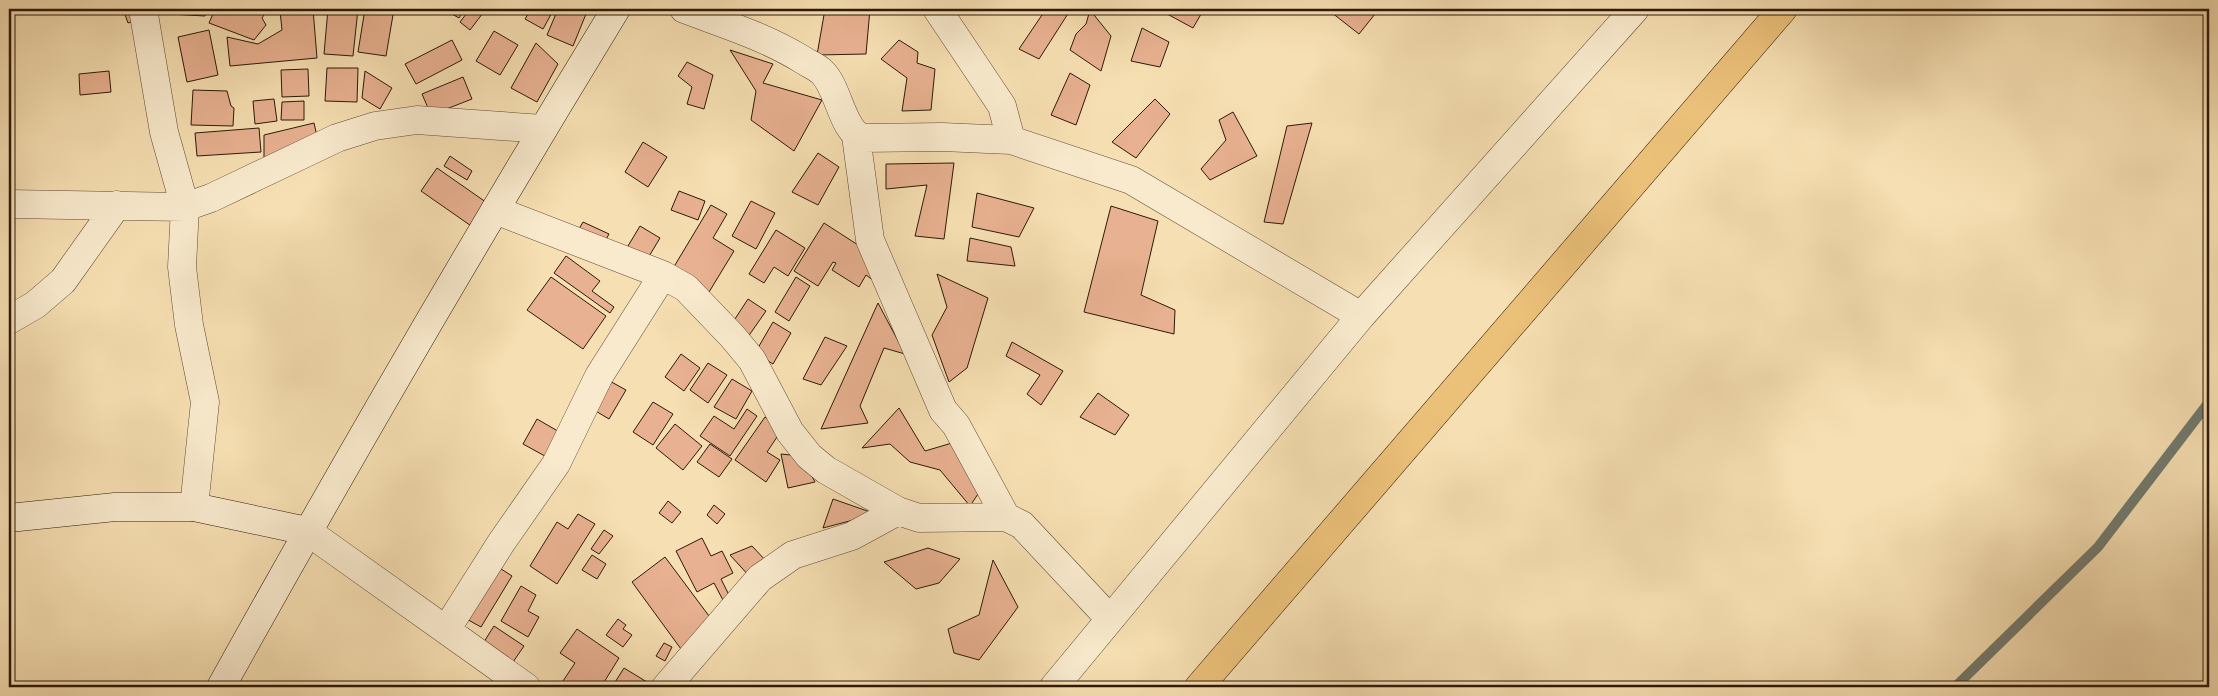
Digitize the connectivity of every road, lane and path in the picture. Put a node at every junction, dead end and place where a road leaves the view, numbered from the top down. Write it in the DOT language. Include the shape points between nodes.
graph roads {
  1 [pos="143,9"];
  2 [pos="616,9"];
  3 [pos="684,9"];
  4 [pos="937,9"];
  5 [pos="1635,9"];
  6 [pos="1783,9"];
  7 [pos="543,129"];
  8 [pos="856,136"];
  9 [pos="1011,140"];
  10 [pos="9,204"];
  11 [pos="117,205"];
  12 [pos="185,207"];
  13 [pos="495,210"];
  14 [pos="663,275"];
  15 [pos="1361,316"];
  16 [pos="9,320"];
  17 [pos="194,507"];
  18 [pos="898,511"];
  19 [pos="1006,517"];
  20 [pos="9,518"];
  21 [pos="307,531"];
  22 [pos="1110,619"];
  23 [pos="446,630"];
  24 [pos="221,687"];
  25 [pos="526,687"];
  26 [pos="666,687"];
  27 [pos="1054,687"];
  28 [pos="1199,687"];
  1 -- 12 [label="street" via="164,132"];
  2 -- 7 [label="street"];
  3 -- 8 [label="street" via="786,49 821,71 831,82 850,129"];
  4 -- 9 [label="street" via="1002,106"];
  5 -- 15 [label="street"];
  6 -- 28 [label="highway"];
  7 -- 12 [label="street" via="417,120 375,126 338,138"];
  7 -- 13 [label="street"];
  8 -- 9 [label="street"];
  8 -- 19 [label="street" via="870,240 943,410 956,425"];
  9 -- 15 [label="street" via="1131,180"];
  10 -- 11 [label="street"];
  11 -- 12 [label="street"];
  11 -- 16 [label="street" via="63,281 35,305"];
  12 -- 17 [label="street" via="182,267 189,325 205,402"];
  13 -- 14 [label="street"];
  13 -- 21 [label="street"];
  14 -- 18 [label="street" via="686,288 702,303 752,360 790,432 810,456 826,470"];
  14 -- 23 [label="street" via="599,376 556,464"];
  15 -- 22 [label="street"];
  17 -- 20 [label="street" via="115,507"];
  17 -- 21 [label="street"];
  18 -- 19 [label="street" via="919,518"];
  18 -- 26 [label="street" via="852,536 793,555 778,564 760,578"];
  19 -- 22 [label="street" via="1022,525 1038,540"];
  21 -- 23 [label="street"];
  21 -- 24 [label="street"];
  22 -- 27 [label="street"];
  23 -- 25 [label="street"];
}
